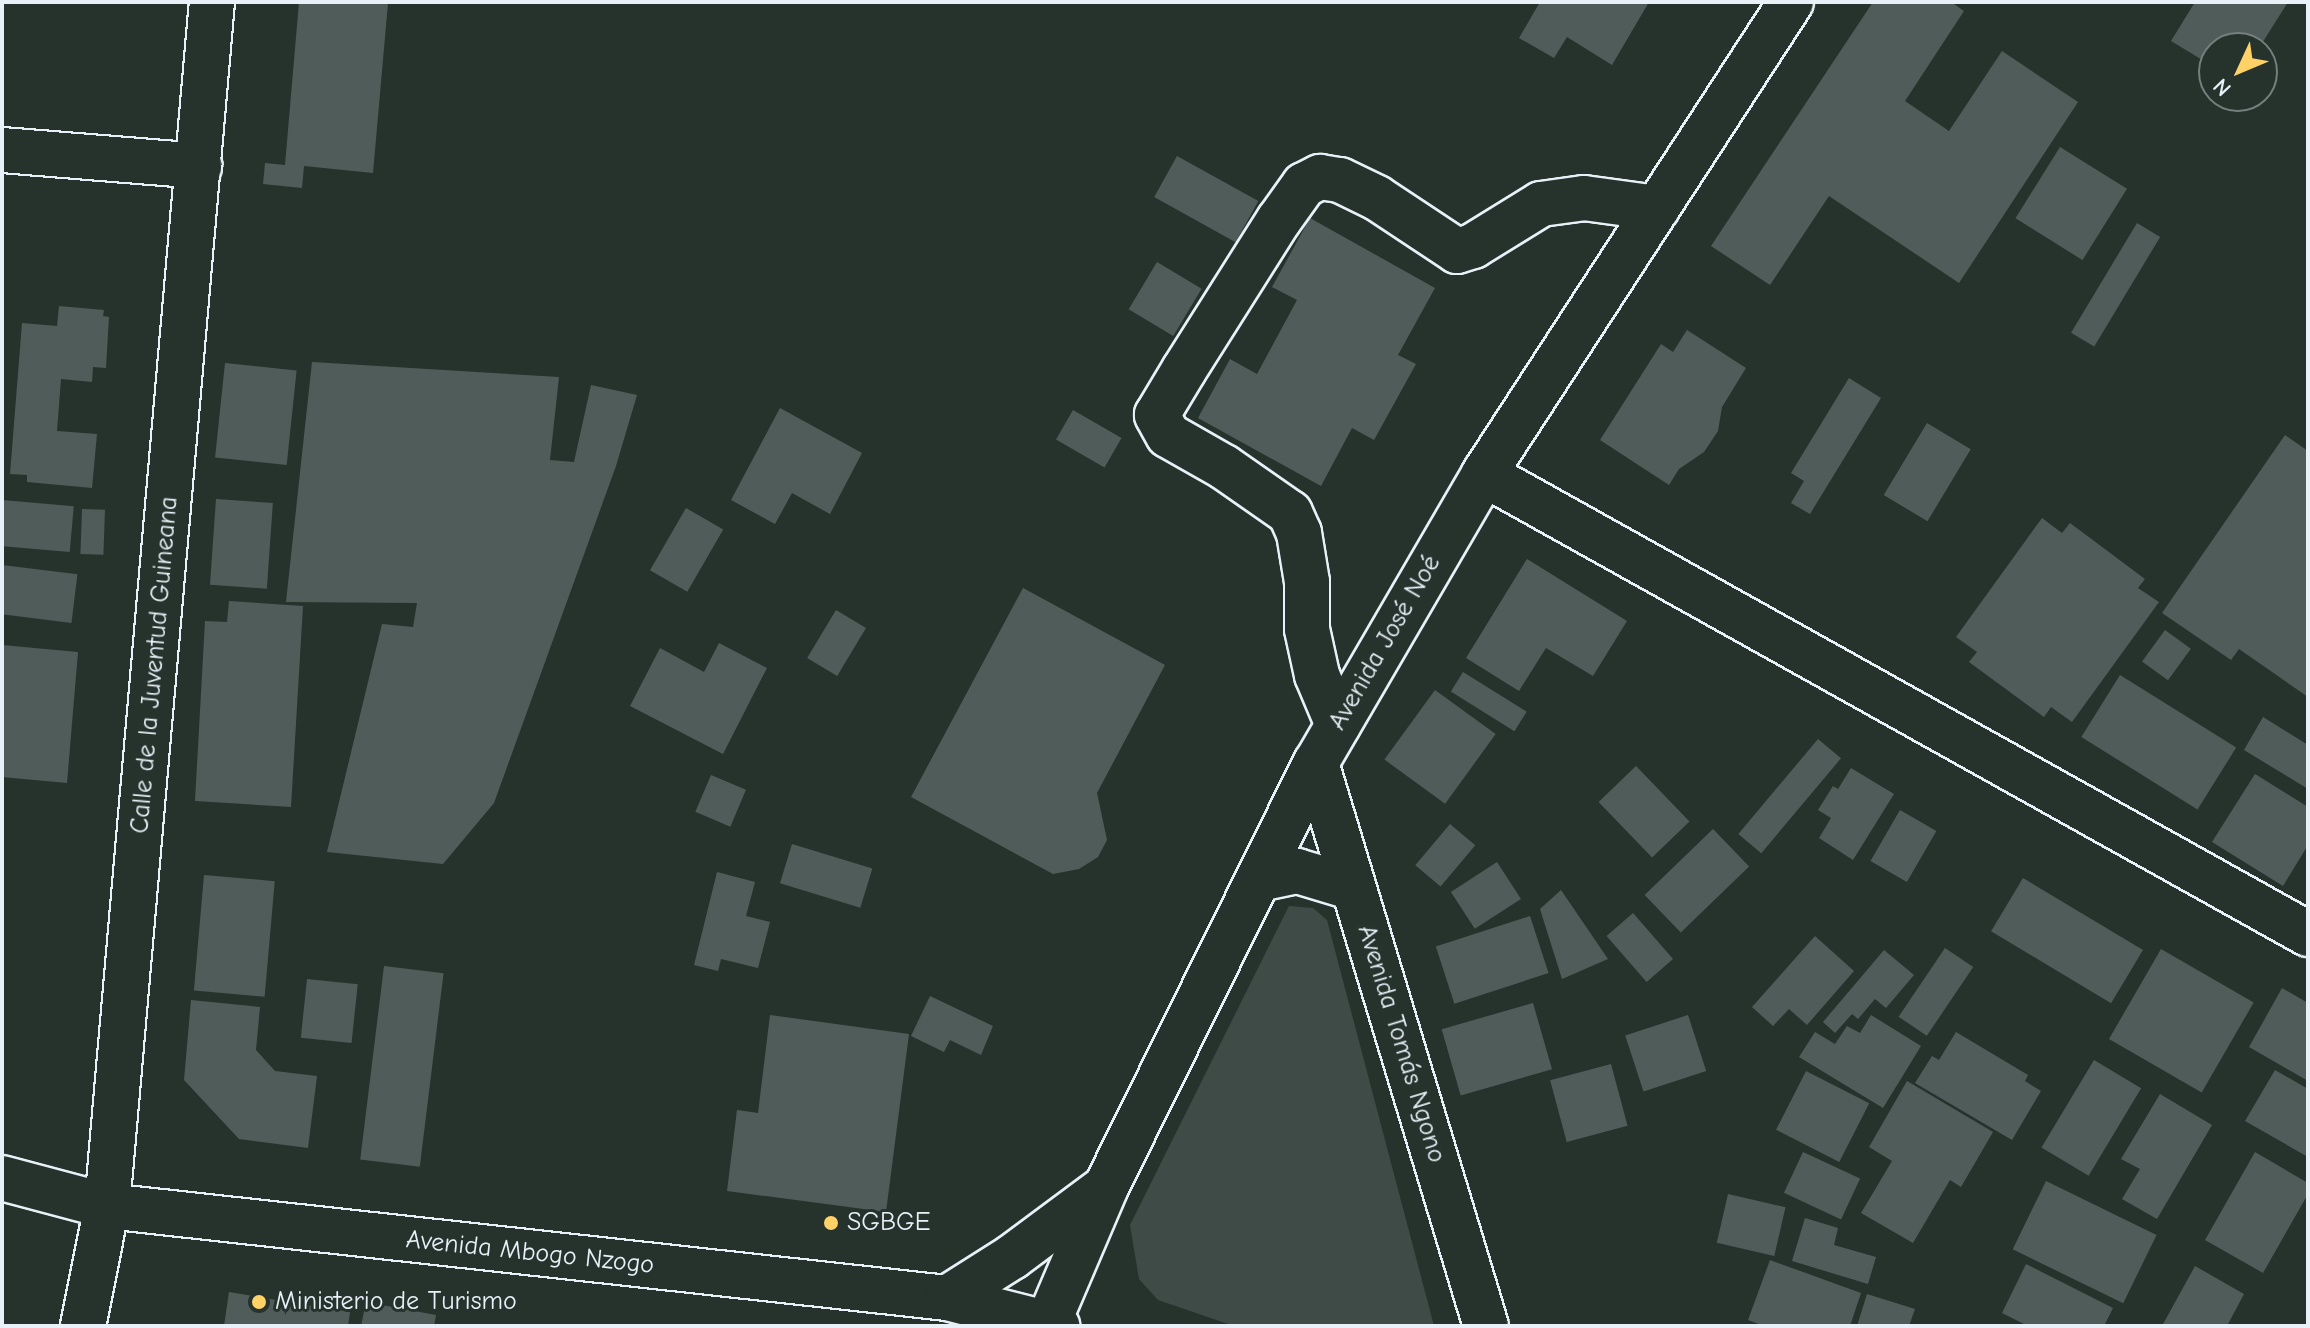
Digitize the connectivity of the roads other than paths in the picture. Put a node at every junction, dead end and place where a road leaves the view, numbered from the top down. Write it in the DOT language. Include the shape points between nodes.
graph roads {
  1 [pos="212,2"];
  2 [pos="1791,2"];
  3 [pos="2,150"];
  4 [pos="199,166"];
  5 [pos="1657,208"];
  6 [pos="1484,474"];
  7 [pos="1338,725"];
  8 [pos="1316,763"];
  9 [pos="1259,879"];
  10 [pos="1354,888"];
  11 [pos="2308,934"];
  12 [pos="2,1178"];
  13 [pos="1106,1187"];
  14 [pos="107,1206"];
  15 [pos="947,1298"];
  16 [pos="1053,1325"];
  17 [pos="83,1326"];
  18 [pos="1486,1326"];
  1 -- 4 [label="street, Calle de la Juventud Guineana"];
  2 -- 5 [label="street, Avenida José Noé"];
  3 -- 4 [label="street"];
  4 -- 14 [label="street, Calle de la Juventud Guineana"];
  5 -- 6 [label="street, Avenida José Noé"];
  5 -- 7 [label="street" via="1584,198 1541,204 1457,251 1377,198 1340,180 1320,177 1295,197 1184,370 1157,415 1168,435 1290,513 1307,582 1310,645"];
  6 -- 7 [label="street, Avenida José Noé"];
  6 -- 11 [label="street"];
  7 -- 8 [label="street, Avenida José Noé"];
  8 -- 9 [label="street, Avenida José Noé"];
  8 -- 10 [label="street, Avenida Tomás Ngono"];
  9 -- 10 [label="street" via="1297,871"];
  9 -- 13 [label="street, Avenida José Noé"];
  10 -- 18 [label="street, Avenida Tomás Ngono"];
  12 -- 14 [label="street, Avenida Mbogo Nzogo"];
  13 -- 15 [label="street"];
  13 -- 16 [label="street, Avenida José Noé"];
  14 -- 15 [label="street, Avenida Mbogo Nzogo"];
  14 -- 17 [label="street, Calle de la Juventud Guineana"];
  15 -- 16 [label="street, Avenida Mbogo Nzogo"];
}
